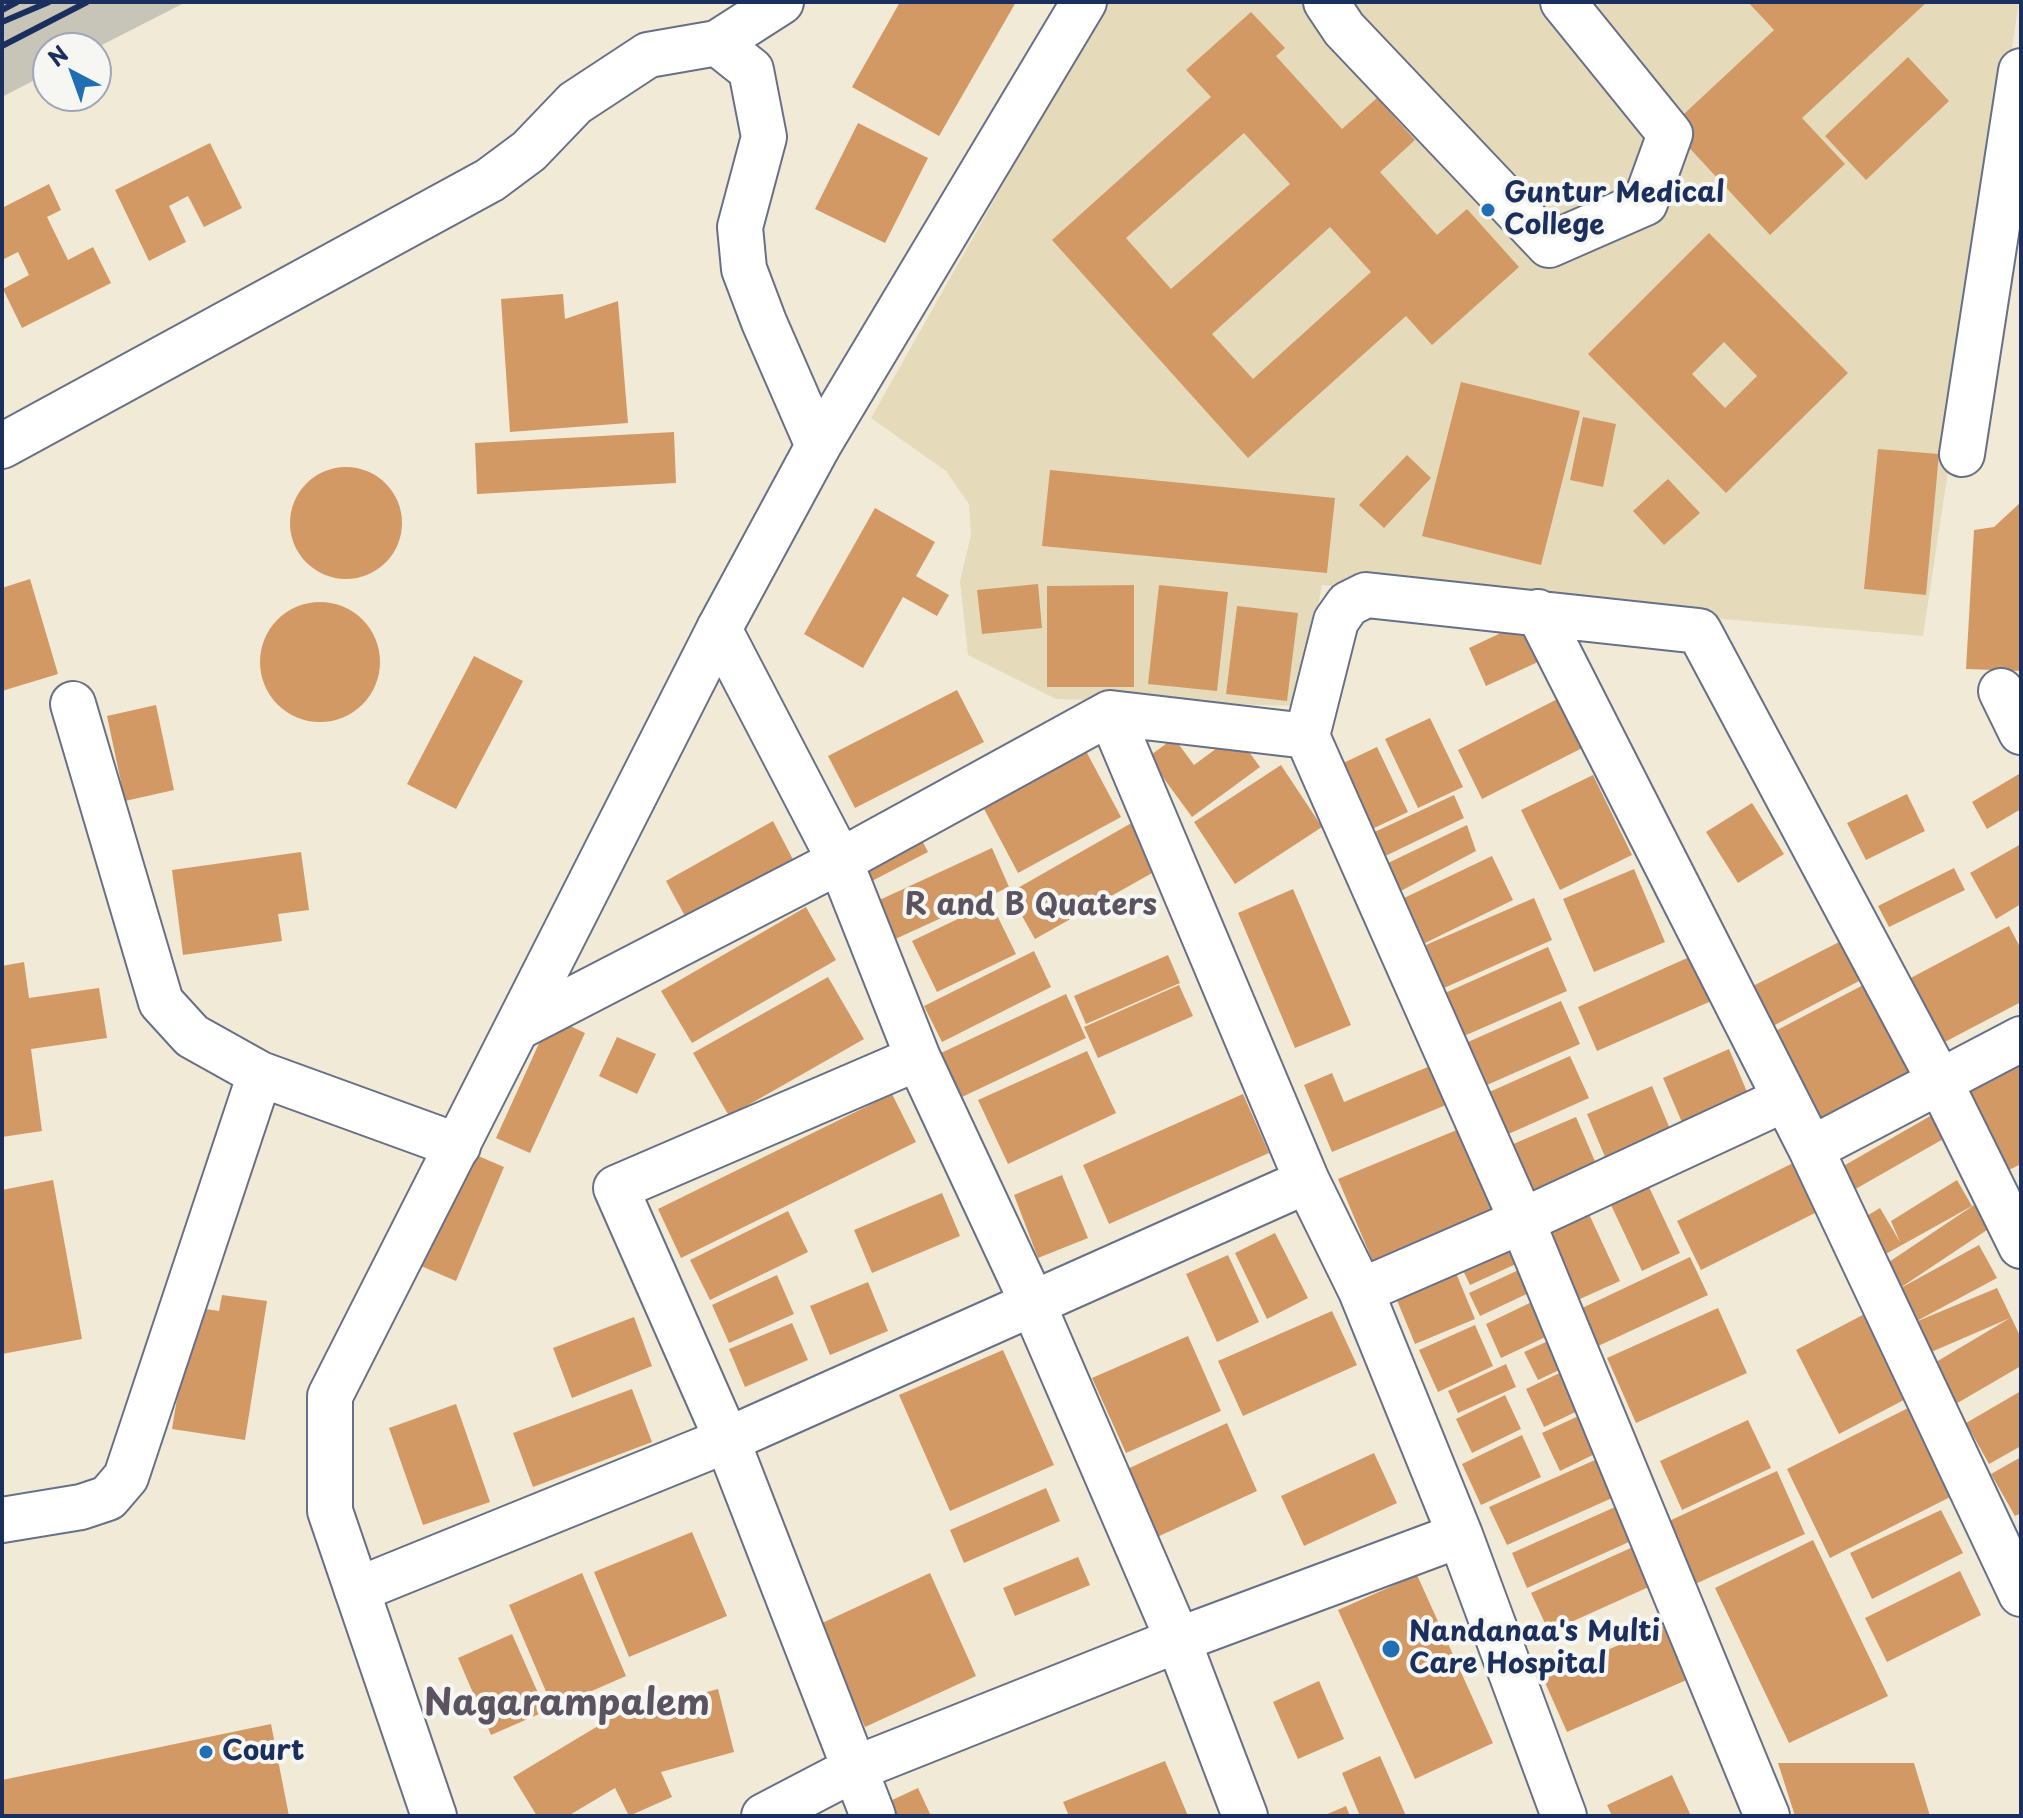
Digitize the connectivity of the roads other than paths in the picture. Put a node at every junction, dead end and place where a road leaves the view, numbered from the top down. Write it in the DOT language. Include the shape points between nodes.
graph roads {
  1 [pos="781,2"];
  2 [pos="1084,2"];
  3 [pos="1326,2"];
  4 [pos="1563,2"];
  5 [pos="717,43"];
  6 [pos="2021,71"];
  7 [pos="2,446"];
  8 [pos="818,446"];
  9 [pos="1962,454"];
  10 [pos="1538,612"];
  11 [pos="719,629"];
  12 [pos="2001,691"];
  13 [pos="73,704"];
  14 [pos="1110,713"];
  15 [pos="2021,732"];
  16 [pos="1307,736"];
  17 [pos="840,861"];
  18 [pos="517,1028"];
  19 [pos="2021,1039"];
  20 [pos="918,1058"];
  21 [pos="260,1074"];
  22 [pos="1940,1082"];
  23 [pos="1785,1099"];
  24 [pos="458,1146"];
  25 [pos="1811,1149"];
  26 [pos="1307,1181"];
  27 [pos="1522,1221"];
  28 [pos="2021,1246"];
  29 [pos="1361,1291"];
  30 [pos="1033,1304"];
  31 [pos="727,1440"];
  32 [pos="2,1520"];
  33 [pos="1460,1535"];
  34 [pos="2011,1543"];
  35 [pos="357,1590"];
  36 [pos="2021,1594"];
  37 [pos="1178,1640"];
  38 [pos="854,1769"];
  39 [pos="434,1816"];
  40 [pos="764,1816"];
  41 [pos="873,1816"];
  42 [pos="1245,1816"];
  43 [pos="1564,1816"];
  44 [pos="1767,1816"];
  1 -- 5 [label="street"];
  2 -- 8 [label="street"];
  3 -- 4 [label="street" via="1344,29 1549,245 1645,203 1670,134"];
  5 -- 7 [label="street" via="648,55 575,103 529,151 490,180"];
  5 -- 8 [label="street" via="751,70 764,137 740,227 744,269"];
  6 -- 9 [label="street"];
  8 -- 11 [label="street"];
  10 -- 16 [label="street" via="1366,595 1348,604 1336,621"];
  10 -- 22 [label="street" via="1699,631"];
  10 -- 23 [label="street"];
  11 -- 17 [label="street"];
  11 -- 18 [label="street"];
  12 -- 15 [label="street"];
  13 -- 21 [label="street" via="161,1002 192,1036"];
  14 -- 16 [label="street"];
  14 -- 17 [label="street"];
  14 -- 26 [label="street"];
  16 -- 27 [label="street"];
  17 -- 18 [label="street"];
  17 -- 20 [label="street"];
  18 -- 24 [label="street"];
  19 -- 22 [label="street"];
  20 -- 30 [label="street"];
  20 -- 31 [label="street" via="616,1188"];
  21 -- 24 [label="street"];
  21 -- 32 [label="street" via="126,1477 108,1498"];
  22 -- 25 [label="street"];
  22 -- 28 [label="street"];
  23 -- 25 [label="street"];
  23 -- 27 [label="street"];
  24 -- 35 [label="street" via="330,1396 330,1511"];
  25 -- 34 [label="street"];
  26 -- 29 [label="street"];
  26 -- 30 [label="street"];
  27 -- 29 [label="street"];
  27 -- 44 [label="street"];
  29 -- 33 [label="street"];
  30 -- 31 [label="street"];
  30 -- 37 [label="street"];
  31 -- 35 [label="street"];
  31 -- 38 [label="street"];
  33 -- 37 [label="street"];
  33 -- 43 [label="street"];
  34 -- 36 [label="street"];
  35 -- 39 [label="street"];
  37 -- 38 [label="street"];
  37 -- 42 [label="street"];
  38 -- 40 [label="street"];
  38 -- 41 [label="street"];
}
